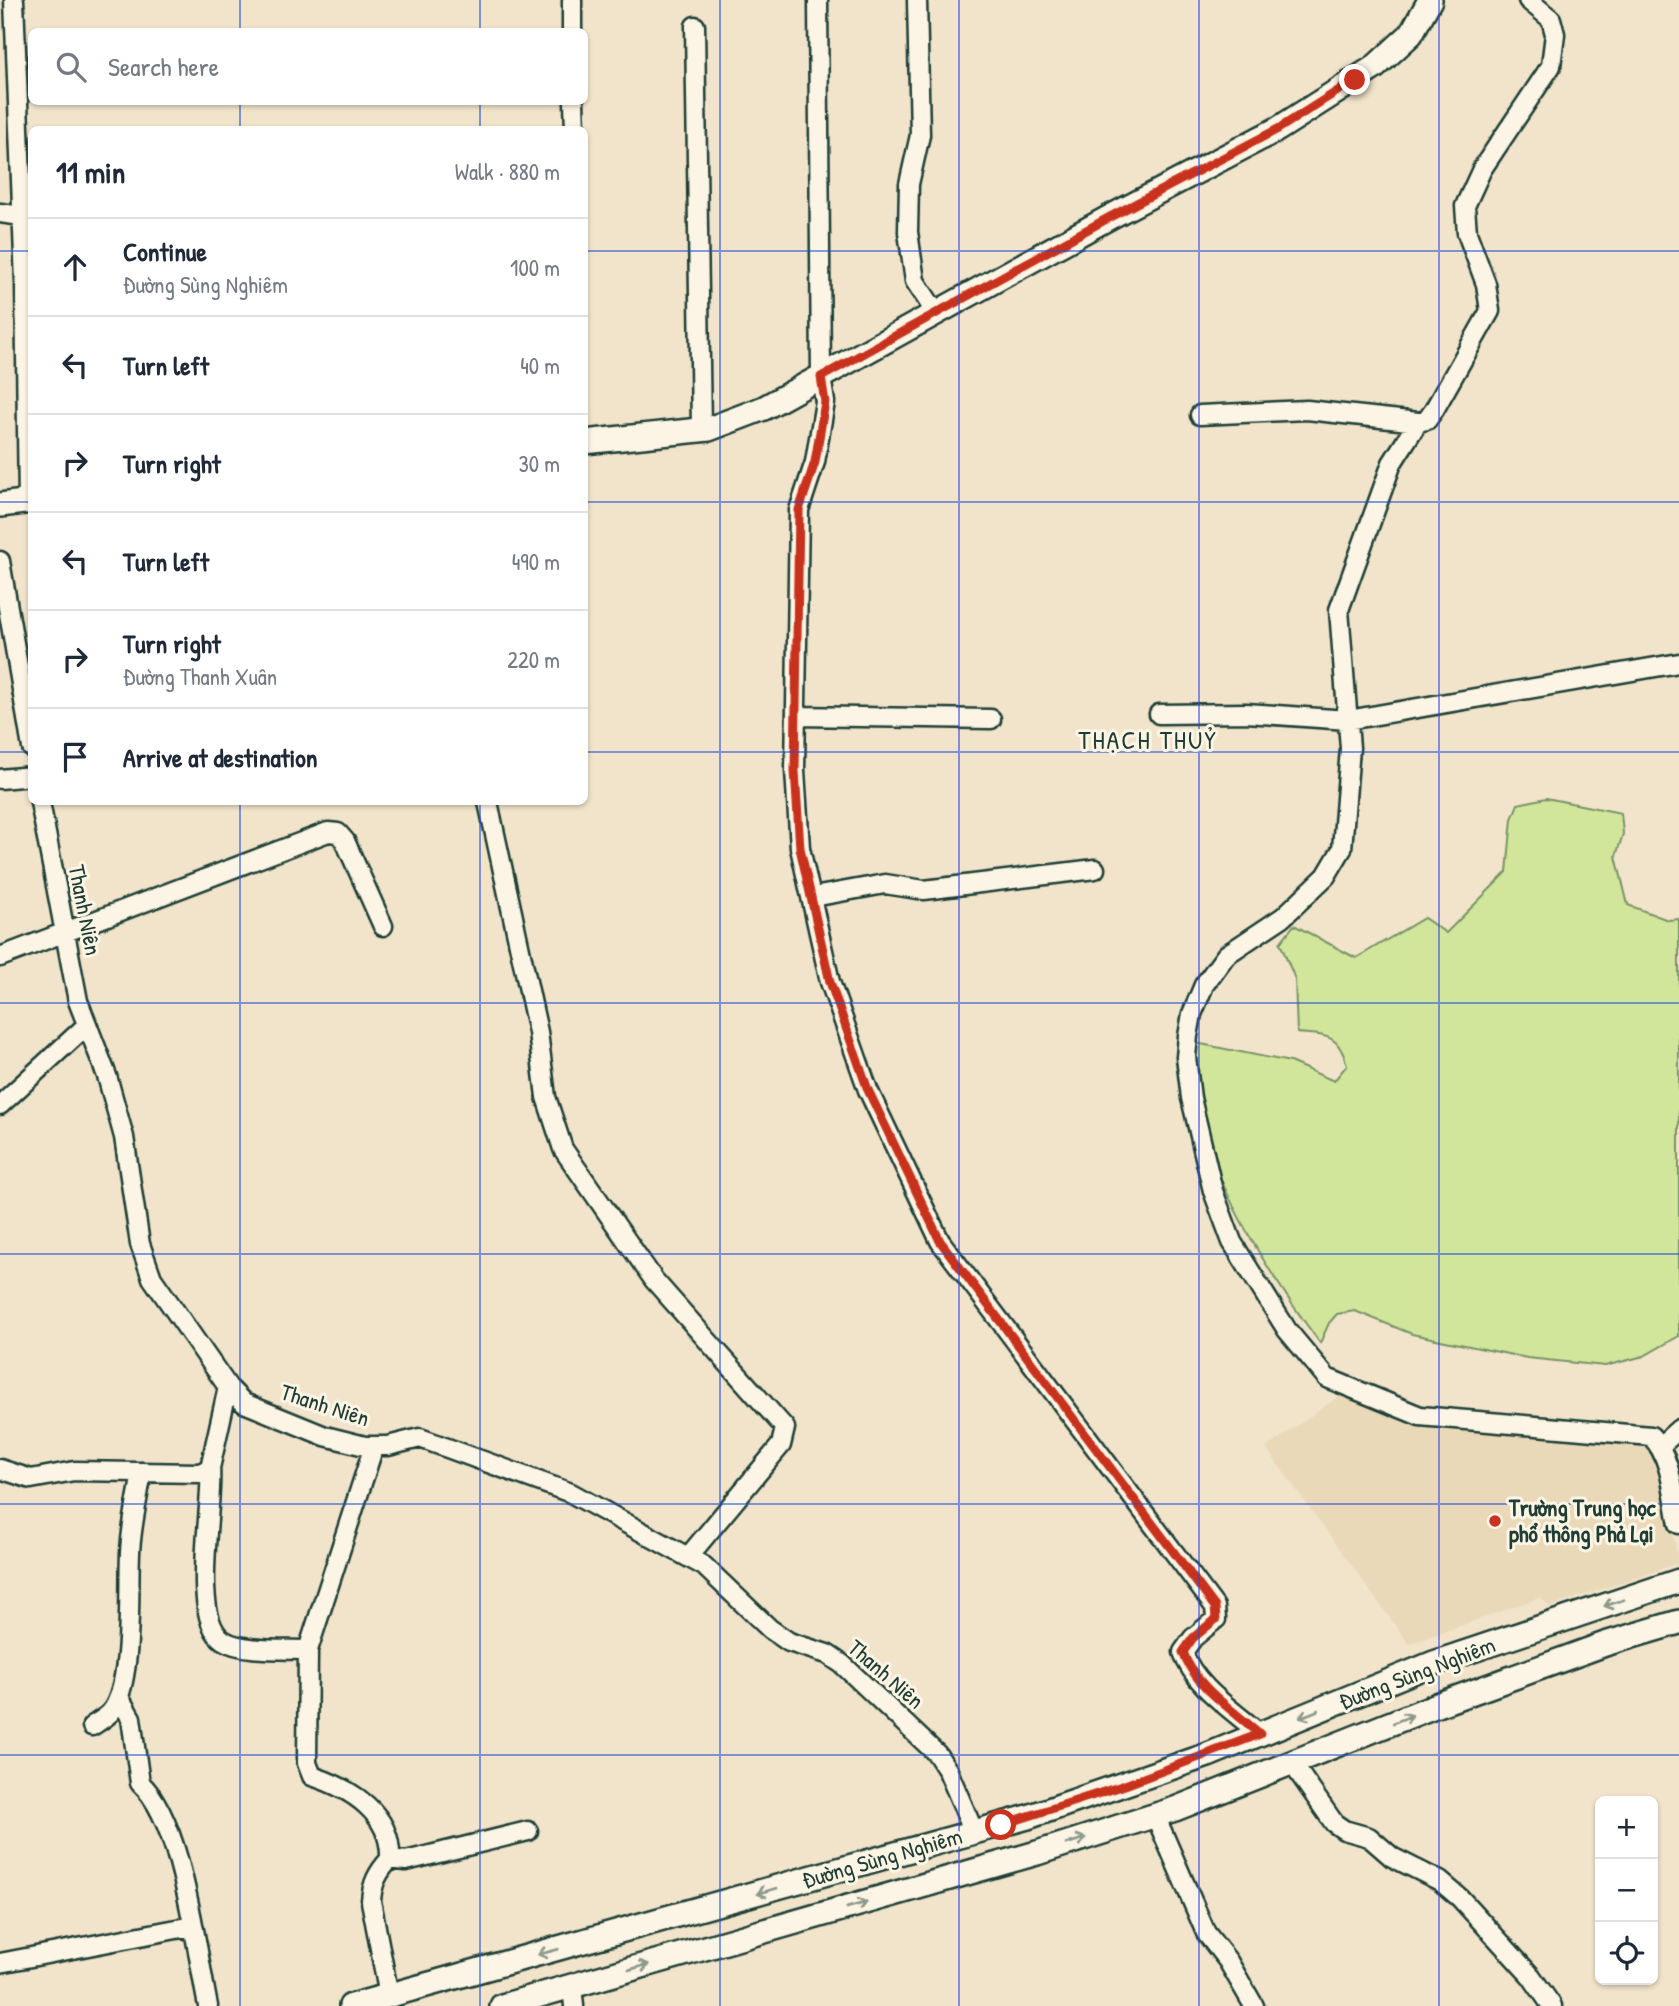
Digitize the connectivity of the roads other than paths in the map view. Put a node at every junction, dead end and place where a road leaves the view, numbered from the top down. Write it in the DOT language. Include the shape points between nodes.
graph roads {
  1 [pos="14,0"];
  2 [pos="572,0"];
  3 [pos="818,0"];
  4 [pos="917,0"];
  5 [pos="1432,0"];
  6 [pos="1528,0"];
  7 [pos="695,26"];
  8 [pos="572,28"];
  9 [pos="574,105"];
  10 [pos="575,126"];
  11 [pos="0,213"];
  12 [pos="22,216"];
  13 [pos="936,313"];
  14 [pos="28,345"];
  15 [pos="821,377"];
  16 [pos="1200,415"];
  17 [pos="1418,422"];
  18 [pos="701,430"];
  19 [pos="588,442"];
  20 [pos="28,502"];
  21 [pos="0,505"];
  22 [pos="0,561"];
  23 [pos="1679,663"];
  24 [pos="1159,714"];
  25 [pos="796,716"];
  26 [pos="991,719"];
  27 [pos="1348,720"];
  28 [pos="28,725"];
  29 [pos="28,776"];
  30 [pos="0,779"];
  31 [pos="41,805"];
  32 [pos="489,805"];
  33 [pos="1095,869"];
  34 [pos="813,897"];
  35 [pos="383,926"];
  36 [pos="65,934"];
  37 [pos="0,957"];
  38 [pos="87,1025"];
  39 [pos="0,1105"];
  40 [pos="228,1387"];
  41 [pos="1679,1429"];
  42 [pos="374,1446"];
  43 [pos="1660,1446"];
  44 [pos="210,1468"];
  45 [pos="0,1469"];
  46 [pos="142,1472"];
  47 [pos="1679,1524"];
  48 [pos="688,1557"];
  49 [pos="1679,1581"];
  50 [pos="1679,1622"];
  51 [pos="308,1650"];
  52 [pos="119,1697"];
  53 [pos="92,1726"];
  54 [pos="1260,1734"];
  55 [pos="1292,1763"];
  56 [pos="1155,1815"];
  57 [pos="528,1831"];
  58 [pos="974,1832"];
  59 [pos="390,1859"];
  60 [pos="192,1926"];
  61 [pos="0,1963"];
  62 [pos="390,1996"];
  63 [pos="573,1996"];
  64 [pos="208,2006"];
  65 [pos="351,2006"];
  66 [pos="502,2006"];
  67 [pos="1254,2006"];
  68 [pos="1552,2006"];
  1 -- 12 [label="street"];
  2 -- 8 [label="street"];
  3 -- 15 [label="street"];
  4 -- 13 [label="street" via="920,135 909,184 908,232 915,281"];
  5 -- 13 [label="street" via="1411,34 1375,67 1289,122"];
  6 -- 17 [label="street" via="1551,19 1555,34 1551,66 1482,169 1465,206 1467,233 1486,284 1490,311 1434,410 1427,420"];
  7 -- 18 [label="street"];
  9 -- 10 [label="street"];
  11 -- 12 [label="street"];
  12 -- 14 [label="street"];
  13 -- 15 [label="street"];
  15 -- 18 [label="street" via="764,408"];
  15 -- 25 [label="street" via="825,402 815,462 799,510"];
  16 -- 17 [label="street" via="1307,410"];
  17 -- 27 [label="street" via="1392,463 1339,610"];
  18 -- 19 [label="street"];
  20 -- 21 [label="street"];
  22 -- 28 [label="street"];
  23 -- 27 [label="street"];
  24 -- 27 [label="street" via="1246,713"];
  25 -- 26 [label="street"];
  25 -- 34 [label="street" via="800,848"];
  27 -- 43 [label="street" via="1342,849 1326,876 1283,917 1226,955 1204,985 1192,1014 1186,1057 1191,1098 1213,1191 1232,1242 1287,1330 1327,1378 1420,1416 1617,1431 1651,1436"];
  29 -- 30 [label="street"];
  31 -- 36 [label="street, Thanh Niên"];
  32 -- 48 [label="street" via="538,1032 546,1097 562,1149 654,1280 785,1427 781,1445"];
  33 -- 34 [label="street" via="924,890 885,884"];
  34 -- 54 [label="street" via="830,982 868,1090 940,1241 1215,1607 1216,1619 1183,1652 1186,1663"];
  35 -- 36 [label="street" via="345,841 338,833 328,832"];
  36 -- 37 [label="street"];
  36 -- 38 [label="street, Thanh Niên"];
  38 -- 39 [label="street"];
  38 -- 40 [label="street, Thanh Niên" via="124,1137 140,1244 152,1278"];
  40 -- 42 [label="street, Thanh Niên" via="256,1408 326,1436"];
  40 -- 44 [label="street"];
  41 -- 43 [label="street"];
  42 -- 48 [label="street, Thanh Niên" via="420,1438 442,1444 571,1493"];
  42 -- 51 [label="street"];
  43 -- 47 [label="street"];
  44 -- 46 [label="street" via="200,1473"];
  44 -- 51 [label="street" via="204,1565 214,1630 224,1641 261,1649"];
  45 -- 46 [label="street" via="31,1479 74,1471"];
  46 -- 52 [label="street" via="130,1550 130,1618"];
  48 -- 58 [label="street, Thanh Niên" via="704,1566 770,1629 842,1664 922,1739 948,1771"];
  49 -- 54 [label="street, Đường Sùng Nghiêm, one-way" via="1434,1663"];
  55 -- 50 [label="street, Đường Sùng Nghiêm, one-way" via="1579,1653"];
  51 -- 59 [label="street" via="307,1763 312,1776 358,1798 379,1818 391,1839"];
  52 -- 53 [label="street" via="110,1713"];
  52 -- 60 [label="street" via="131,1718 141,1783 152,1793 173,1835"];
  54 -- 58 [label="street, Đường Sùng Nghiêm" via="1125,1785"];
  55 -- 56 [label="street, Đường Sùng Nghiêm"];
  55 -- 68 [label="street" via="1334,1823 1369,1837 1392,1857 1440,1881 1460,1898"];
  63 -- 56 [label="street, Đường Sùng Nghiêm, one-way"];
  56 -- 67 [label="street" via="1206,1933"];
  57 -- 59 [label="street" via="406,1861"];
  58 -- 62 [label="street, Đường Sùng Nghiêm, one-way"];
  59 -- 62 [label="street" via="379,1871 371,1901"];
  60 -- 61 [label="street"];
  60 -- 64 [label="street"];
  62 -- 65 [label="street, Đường Sùng Nghiêm"];
  63 -- 66 [label="street, Đường Sùng Nghiêm"];
}
